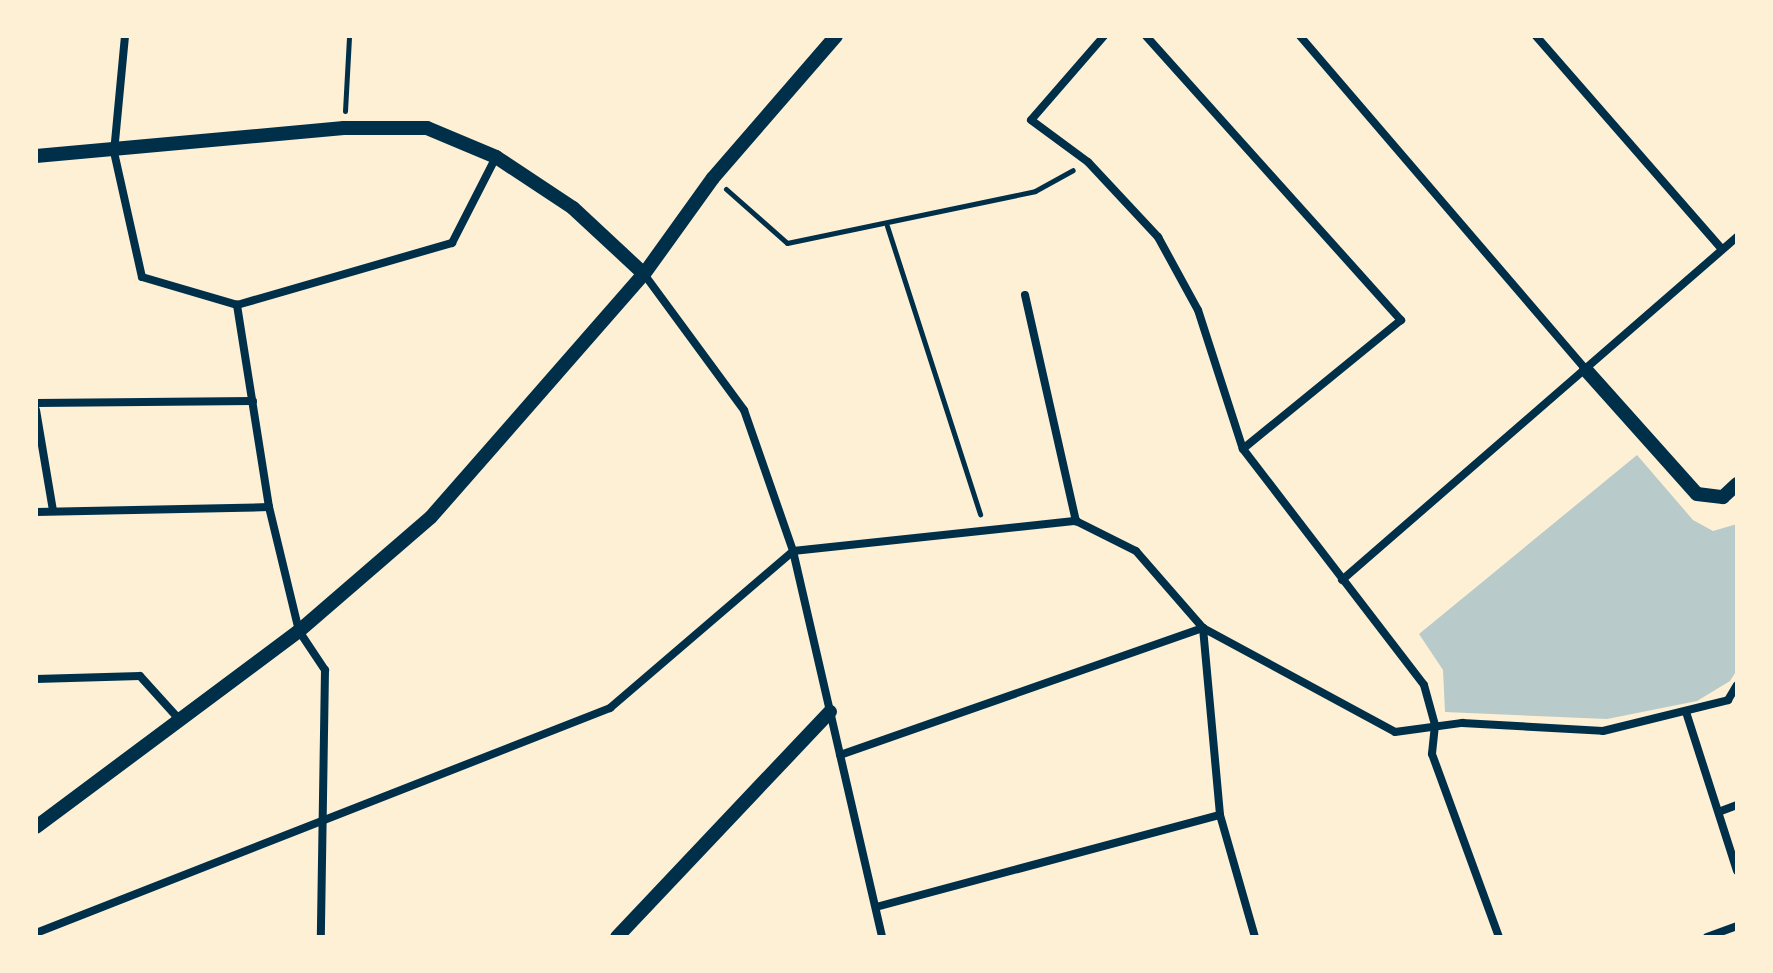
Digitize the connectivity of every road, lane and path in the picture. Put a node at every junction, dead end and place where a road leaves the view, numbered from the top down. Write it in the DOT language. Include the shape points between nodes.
graph roads {
  1 [pos="125,36"];
  2 [pos="349,36"];
  3 [pos="836,36"];
  4 [pos="1104,36"];
  5 [pos="1146,36"];
  6 [pos="1300,36"];
  7 [pos="1536,36"];
  8 [pos="344,128"];
  9 [pos="114,152"];
  10 [pos="36,156"];
  11 [pos="496,157"];
  12 [pos="1088,162"];
  13 [pos="713,178"];
  14 [pos="887,226"];
  15 [pos="1737,237"];
  16 [pos="1721,248"];
  17 [pos="644,274"];
  18 [pos="1025,295"];
  19 [pos="237,305"];
  20 [pos="1586,370"];
  21 [pos="253,401"];
  22 [pos="36,403"];
  23 [pos="36,410"];
  24 [pos="1243,449"];
  25 [pos="1737,484"];
  26 [pos="269,507"];
  27 [pos="53,511"];
  28 [pos="36,512"];
  29 [pos="1076,521"];
  30 [pos="985,530"];
  31 [pos="793,551"];
  32 [pos="1342,580"];
  33 [pos="1203,628"];
  34 [pos="299,631"];
  35 [pos="36,679"];
  36 [pos="1737,685"];
  37 [pos="830,712"];
  38 [pos="1686,712"];
  39 [pos="178,718"];
  40 [pos="1435,725"];
  41 [pos="840,755"];
  42 [pos="1737,805"];
  43 [pos="1721,811"];
  44 [pos="1220,815"];
  45 [pos="319,818"];
  46 [pos="36,827"];
  47 [pos="1737,871"];
  48 [pos="876,907"];
  49 [pos="1737,926"];
  50 [pos="36,933"];
  51 [pos="321,937"];
  52 [pos="617,937"];
  53 [pos="882,937"];
  54 [pos="1255,937"];
  55 [pos="1499,937"];
  56 [pos="1707,937"];
  1 -- 9 [label="street"];
  2 -- 8 [label="path"];
  3 -- 13 [label="street"];
  4 -- 12 [label="street" via="1031,120"];
  5 -- 24 [label="street" via="1401,320"];
  6 -- 20 [label="street"];
  7 -- 16 [label="street"];
  8 -- 9 [label="street"];
  8 -- 11 [label="street" via="427,128"];
  9 -- 10 [label="street"];
  9 -- 19 [label="street" via="142,277"];
  11 -- 17 [label="street" via="573,208"];
  11 -- 19 [label="street" via="452,243"];
  12 -- 14 [label="path" via="1035,191"];
  12 -- 24 [label="street" via="1158,237 1181,276"];
  13 -- 14 [label="path" via="787,243"];
  13 -- 17 [label="street"];
  14 -- 30 [label="path"];
  15 -- 16 [label="street"];
  16 -- 20 [label="street"];
  17 -- 31 [label="street" via="744,410"];
  17 -- 34 [label="street" via="431,517"];
  18 -- 29 [label="street"];
  19 -- 21 [label="street"];
  20 -- 25 [label="street" via="1697,494 1723,497"];
  20 -- 32 [label="street"];
  21 -- 22 [label="street"];
  21 -- 26 [label="street"];
  23 -- 27 [label="street"];
  24 -- 32 [label="street"];
  26 -- 27 [label="street"];
  26 -- 34 [label="street"];
  27 -- 28 [label="street"];
  29 -- 30 [label="street"];
  29 -- 33 [label="street" via="1136,551"];
  30 -- 31 [label="street"];
  31 -- 37 [label="street"];
  31 -- 45 [label="street" via="610,708"];
  32 -- 40 [label="street" via="1424,685"];
  33 -- 40 [label="street" via="1395,732"];
  33 -- 41 [label="street"];
  33 -- 44 [label="street"];
  34 -- 39 [label="street"];
  34 -- 45 [label="street" via="325,670"];
  35 -- 39 [label="street" via="140,676"];
  36 -- 38 [label="street" via="1728,700"];
  37 -- 41 [label="street"];
  37 -- 52 [label="street"];
  38 -- 40 [label="street" via="1603,731"];
  38 -- 43 [label="street"];
  39 -- 46 [label="street"];
  40 -- 55 [label="street" via="1432,754"];
  41 -- 48 [label="street"];
  42 -- 43 [label="street"];
  43 -- 47 [label="street"];
  44 -- 48 [label="street"];
  44 -- 54 [label="street"];
  45 -- 50 [label="street"];
  45 -- 51 [label="street"];
  48 -- 53 [label="street"];
  49 -- 56 [label="street"];
}
